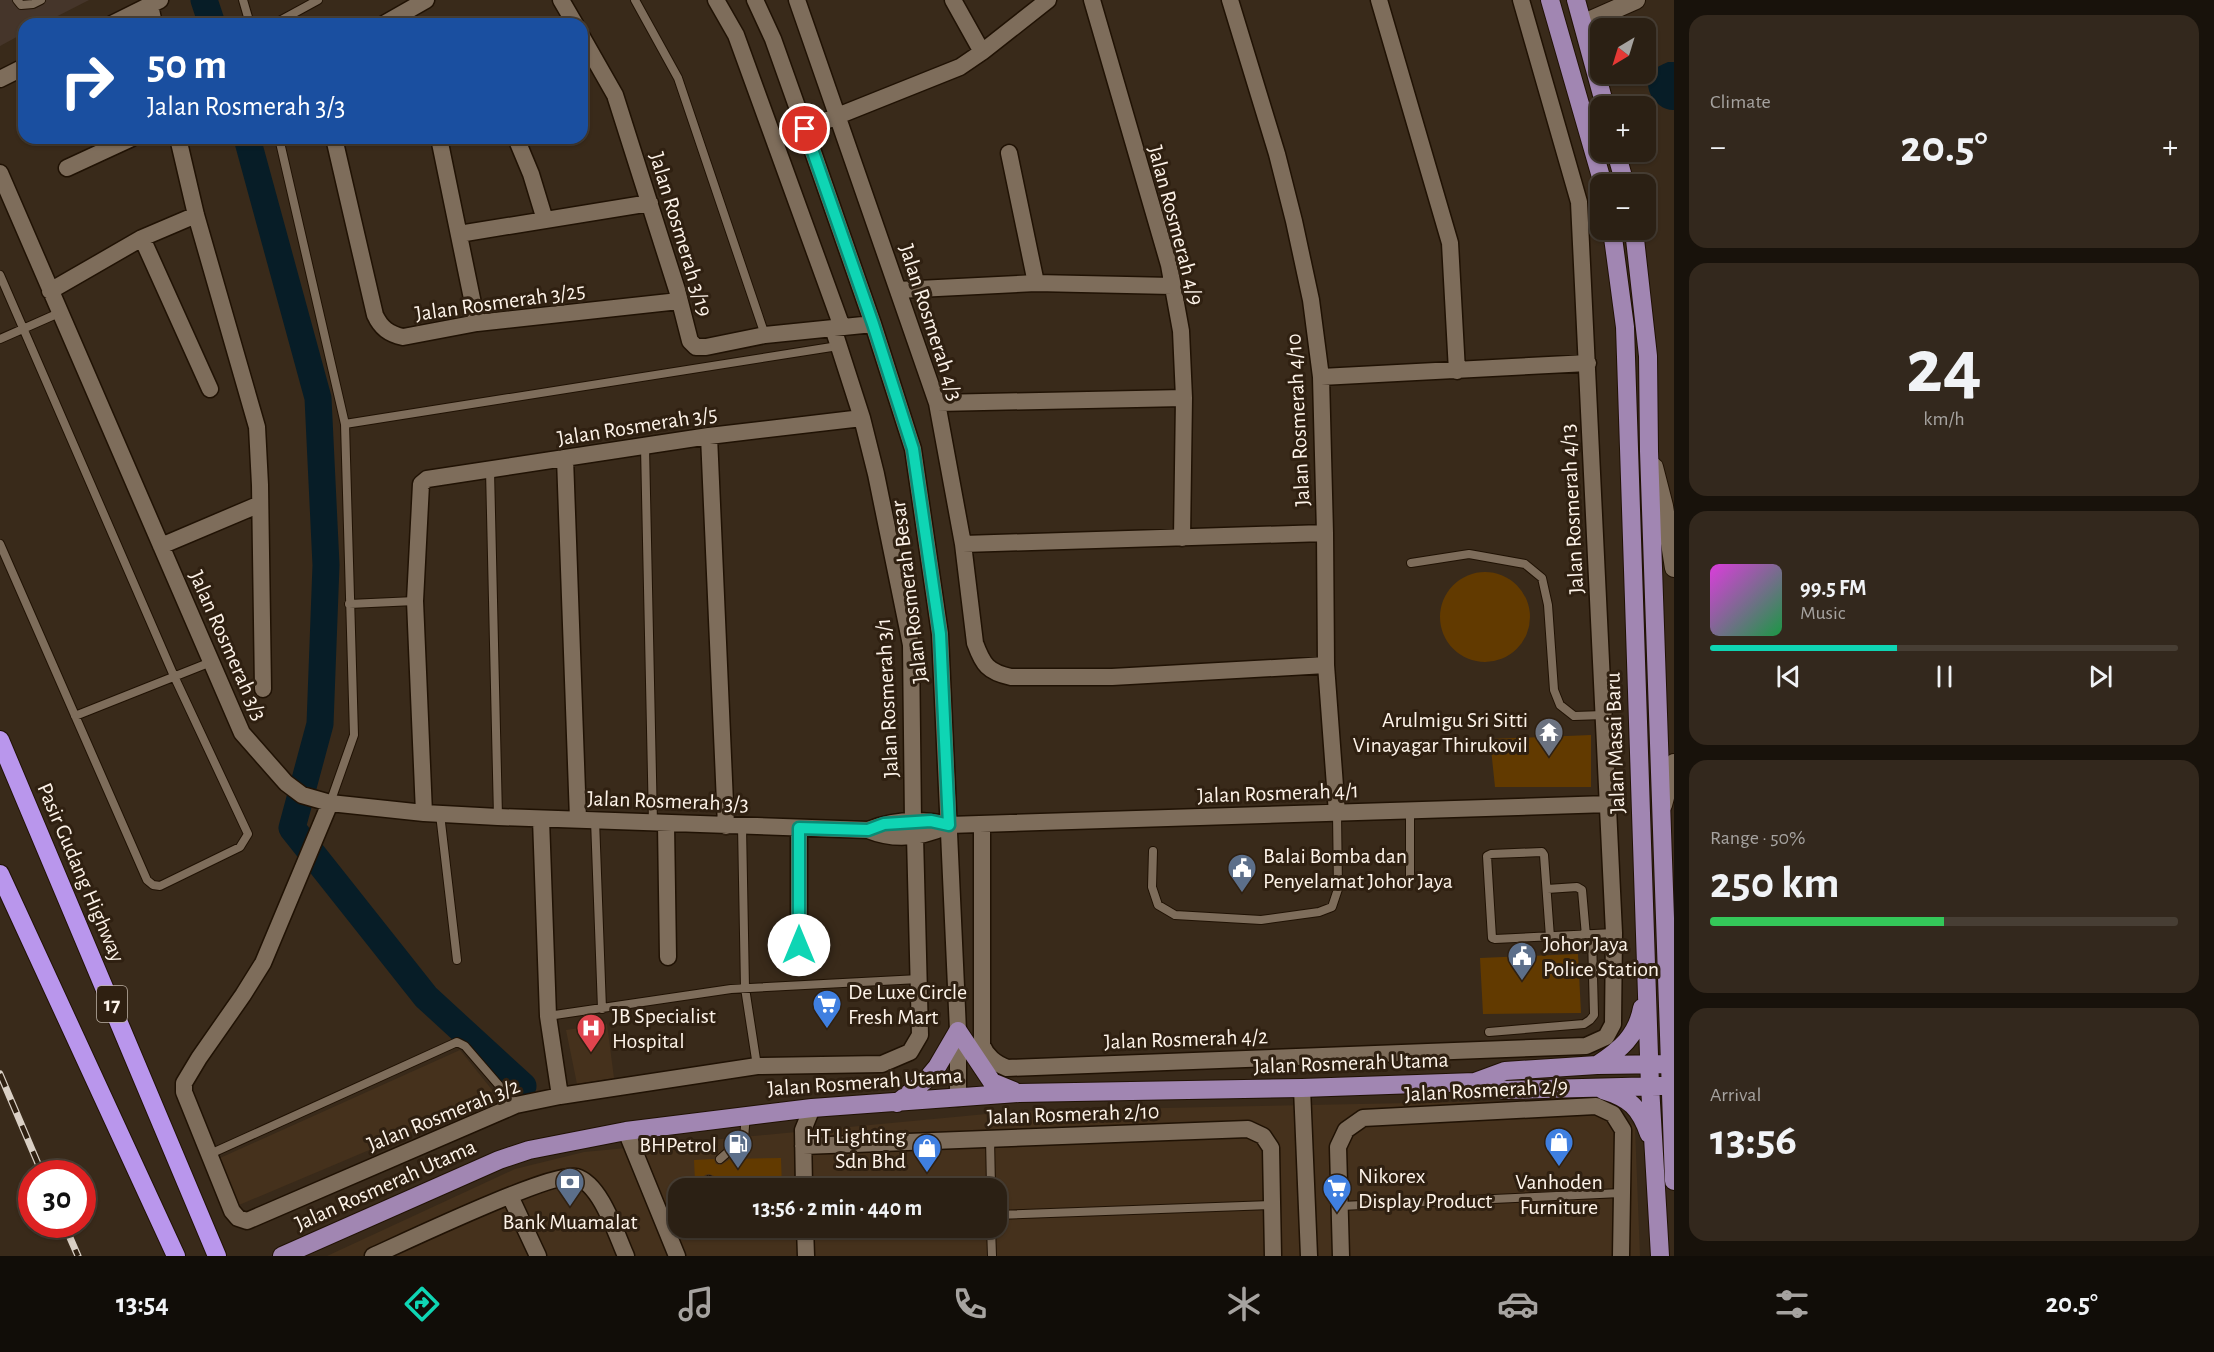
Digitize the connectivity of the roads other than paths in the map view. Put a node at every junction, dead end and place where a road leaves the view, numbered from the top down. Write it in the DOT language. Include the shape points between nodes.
graph roads {
  1 [pos="17,0"];
  2 [pos="41,0"];
  3 [pos="243,0"];
  4 [pos="318,0"];
  5 [pos="426,0"];
  6 [pos="561,0"];
  7 [pos="635,0"];
  8 [pos="716,0"];
  9 [pos="755,0"];
  10 [pos="796,0"];
  11 [pos="953,0"];
  12 [pos="1048,0"];
  13 [pos="1092,0"];
  14 [pos="1230,0"];
  15 [pos="1379,0"];
  16 [pos="1521,0"];
  17 [pos="1551,0"];
  18 [pos="1576,0"];
  19 [pos="1636,0"];
  20 [pos="155,3"];
  21 [pos="124,18"];
  22 [pos="154,18"];
  23 [pos="248,18"];
  24 [pos="285,18"];
  25 [pos="408,18"];
  26 [pos="571,18"];
  27 [pos="1584,23"];
  28 [pos="588,48"];
  29 [pos="982,52"];
  30 [pos="18,70"];
  31 [pos="0,79"];
  32 [pos="1602,96"];
  33 [pos="838,117"];
  34 [pos="805,129"];
  35 [pos="119,144"];
  36 [pos="179,144"];
  37 [pos="280,144"];
  38 [pos="335,144"];
  39 [pos="440,144"];
  40 [pos="518,144"];
  41 [pos="1009,153"];
  42 [pos="67,168"];
  43 [pos="0,172"];
  44 [pos="1599,174"];
  45 [pos="650,203"];
  46 [pos="196,215"];
  47 [pos="545,220"];
  48 [pos="459,234"];
  49 [pos="142,238"];
  50 [pos="1613,240"];
  51 [pos="1635,240"];
  52 [pos="0,275"];
  53 [pos="1036,283"];
  54 [pos="1172,286"];
  55 [pos="898,290"];
  56 [pos="50,291"];
  57 [pos="679,301"];
  58 [pos="59,313"];
  59 [pos="477,323"];
  60 [pos="873,324"];
  61 [pos="24,328"];
  62 [pos="838,328"];
  63 [pos="765,335"];
  64 [pos="0,339"];
  65 [pos="838,346"];
  66 [pos="1588,363"];
  67 [pos="1457,371"];
  68 [pos="1321,376"];
  69 [pos="210,389"];
  70 [pos="1184,398"];
  71 [pos="937,403"];
  72 [pos="862,418"];
  73 [pos="345,424"];
  74 [pos="708,436"];
  75 [pos="645,447"];
  76 [pos="1649,451"];
  77 [pos="565,458"];
  78 [pos="490,470"];
  79 [pos="260,504"];
  80 [pos="1325,533"];
  81 [pos="1182,538"];
  82 [pos="0,544"];
  83 [pos="963,544"];
  84 [pos="161,546"];
  85 [pos="1411,563"];
  86 [pos="1674,568"];
  87 [pos="415,601"];
  88 [pos="349,604"];
  89 [pos="211,662"];
  90 [pos="1326,664"];
  91 [pos="174,676"];
  92 [pos="263,688"];
  93 [pos="1604,715"];
  94 [pos="75,716"];
  95 [pos="0,740"];
  96 [pos="1674,763"];
  97 [pos="330,803"];
  98 [pos="1609,804"];
  99 [pos="1410,810"];
  100 [pos="1337,813"];
  101 [pos="432,814"];
  102 [pos="1661,815"];
  103 [pos="498,817"];
  104 [pos="541,819"];
  105 [pos="587,819"];
  106 [pos="659,824"];
  107 [pos="982,824"];
  108 [pos="949,825"];
  109 [pos="734,826"];
  110 [pos="799,828"];
  111 [pos="914,830"];
  112 [pos="1153,851"];
  113 [pos="0,874"];
  114 [pos="1410,877"];
  115 [pos="1547,889"];
  116 [pos="1614,933"];
  117 [pos="1589,936"];
  118 [pos="1550,937"];
  119 [pos="799,945"];
  120 [pos="668,957"];
  121 [pos="456,960"];
  122 [pos="919,980"];
  123 [pos="1671,984"];
  124 [pos="1647,986"];
  125 [pos="745,988"];
  126 [pos="602,1009"];
  127 [pos="548,1016"];
  128 [pos="1613,1024"];
  129 [pos="958,1031"];
  130 [pos="1489,1032"];
  131 [pos="1650,1064"];
  132 [pos="1672,1064"];
  133 [pos="1597,1065"];
  134 [pos="757,1066"];
  135 [pos="1475,1082"];
  136 [pos="1650,1086"];
  137 [pos="1673,1086"];
  138 [pos="1302,1088"];
  139 [pos="1596,1088"];
  140 [pos="1018,1093"];
  141 [pos="560,1096"];
  142 [pos="958,1098"];
  143 [pos="897,1103"];
  144 [pos="516,1105"];
  145 [pos="812,1108"];
  146 [pos="746,1114"];
  147 [pos="626,1131"];
  148 [pos="990,1138"];
  149 [pos="803,1146"];
  150 [pos="1654,1147"];
  151 [pos="210,1154"];
  152 [pos="720,1159"];
  153 [pos="804,1178"];
  154 [pos="991,1178"];
  155 [pos="1674,1181"];
  156 [pos="1621,1193"];
  157 [pos="510,1196"];
  158 [pos="1271,1205"];
  159 [pos="1341,1206"];
  160 [pos="1007,1215"];
  161 [pos="806,1238"];
  162 [pos="991,1238"];
  163 [pos="176,1256"];
  164 [pos="217,1256"];
  165 [pos="282,1256"];
  166 [pos="373,1256"];
  167 [pos="538,1256"];
  168 [pos="626,1256"];
  169 [pos="677,1256"];
  170 [pos="806,1256"];
  171 [pos="992,1256"];
  172 [pos="1273,1256"];
  173 [pos="1309,1256"];
  174 [pos="1341,1256"];
  175 [pos="1621,1256"];
  176 [pos="1660,1256"];
  1 -- 2 [label="lane" via="21,5"];
  3 -- 23 [label="lane"];
  4 -- 24 [label="lane"];
  5 -- 25 [label="street"];
  6 -- 26 [label="street"];
  7 -- 63 [label="lane" via="678,78"];
  8 -- 62 [label="street, Jalan Rosmerah 3/1" via="736,35"];
  9 -- 34 [label="street, Jalan Rosmerah Besar"];
  10 -- 33 [label="street, Jalan Rosmerah 4/3"];
  11 -- 29 [label="street"];
  12 -- 29 [label="street"];
  13 -- 54 [label="street, Jalan Rosmerah 4/9"];
  14 -- 68 [label="street, Jalan Rosmerah 4/10" via="1278,154 1311,300"];
  15 -- 67 [label="street" via="1450,243"];
  16 -- 66 [label="street, Jalan Rosmerah 4/13" via="1580,202"];
  17 -- 27 [label="main road" via="1571,22"];
  17 -- 44 [label="main road"];
  18 -- 27 [label="main road"];
  19 -- 27 [label="street"];
  20 -- 21 [label="street"];
  20 -- 22 [label="street"];
  27 -- 32 [label="main road"];
  28 -- 45 [label="street, Jalan Rosmerah 3/19" via="615,95"];
  29 -- 33 [label="street" via="960,67"];
  30 -- 31 [label="street"];
  33 -- 34 [label="street"];
  33 -- 55 [label="street, Jalan Rosmerah 4/3"];
  34 -- 60 [label="street, Jalan Rosmerah Besar"];
  35 -- 42 [label="street"];
  36 -- 46 [label="street"];
  37 -- 73 [label="lane"];
  38 -- 59 [label="street, Jalan Rosmerah 3/25" via="379,323 403,337"];
  39 -- 48 [label="street"];
  40 -- 47 [label="street"];
  41 -- 53 [label="street"];
  43 -- 56 [label="street, Jalan Rosmerah 3/3"];
  45 -- 47 [label="street"];
  45 -- 57 [label="street, Jalan Rosmerah 3/19"];
  46 -- 49 [label="street"];
  46 -- 79 [label="street" via="257,427"];
  47 -- 48 [label="street"];
  48 -- 59 [label="street"];
  49 -- 56 [label="street"];
  49 -- 69 [label="street"];
  50 -- 124 [label="main road, Jalan Masai Baru" via="1625,327"];
  51 -- 76 [label="main road, Jalan Masai Baru" via="1648,356"];
  52 -- 61 [label="lane"];
  53 -- 54 [label="street"];
  53 -- 55 [label="street"];
  54 -- 70 [label="street, Jalan Rosmerah 4/9" via="1181,332"];
  55 -- 71 [label="street, Jalan Rosmerah 4/3"];
  56 -- 58 [label="street, Jalan Rosmerah 3/3"];
  57 -- 59 [label="street, Jalan Rosmerah 3/25"];
  57 -- 63 [label="street, Jalan Rosmerah 3/19" via="690,341 696,347"];
  58 -- 61 [label="lane"];
  58 -- 84 [label="street, Jalan Rosmerah 3/3"];
  60 -- 62 [label="street, Jalan Rosmerah 3/19"];
  60 -- 108 [label="street, Jalan Rosmerah Besar" via="913,449 940,634"];
  61 -- 64 [label="lane"];
  61 -- 91 [label="lane"];
  62 -- 63 [label="street, Jalan Rosmerah 3/19"];
  62 -- 65 [label="street, Jalan Rosmerah 3/1"];
  65 -- 72 [label="street, Jalan Rosmerah 3/1"];
  65 -- 73 [label="lane"];
  66 -- 67 [label="street"];
  66 -- 93 [label="street, Jalan Rosmerah 4/13"];
  67 -- 68 [label="street"];
  68 -- 80 [label="street, Jalan Rosmerah 4/10"];
  70 -- 71 [label="street"];
  70 -- 81 [label="street, Jalan Rosmerah 4/9"];
  71 -- 83 [label="street, Jalan Rosmerah 4/3"];
  72 -- 74 [label="street, Jalan Rosmerah 3/5"];
  72 -- 111 [label="street, Jalan Rosmerah 3/1" via="911,645"];
  73 -- 88 [label="lane"];
  74 -- 75 [label="street, Jalan Rosmerah 3/5"];
  74 -- 109 [label="street"];
  75 -- 77 [label="street, Jalan Rosmerah 3/5"];
  75 -- 106 [label="lane"];
  76 -- 86 [label="street" via="1664,506"];
  76 -- 102 [label="main road, Jalan Masai Baru"];
  77 -- 78 [label="street, Jalan Rosmerah 3/5"];
  77 -- 105 [label="street"];
  78 -- 87 [label="street, Jalan Rosmerah 3/5" via="426,479 421,484"];
  78 -- 103 [label="lane"];
  79 -- 84 [label="street"];
  79 -- 92 [label="street"];
  80 -- 81 [label="street"];
  80 -- 90 [label="street, Jalan Rosmerah 4/10"];
  81 -- 83 [label="street"];
  82 -- 94 [label="lane"];
  83 -- 90 [label="street, Jalan Rosmerah 4/3" via="975,643 987,667 998,674 1112,677"];
  84 -- 89 [label="street, Jalan Rosmerah 3/3"];
  85 -- 93 [label="lane" via="1469,554 1525,564 1542,578 1548,605 1554,690 1560,705 1574,716"];
  87 -- 88 [label="lane"];
  87 -- 101 [label="street"];
  88 -- 97 [label="lane" via="354,735"];
  89 -- 91 [label="lane"];
  89 -- 97 [label="street, Jalan Rosmerah 3/3" via="242,733 286,783 302,795"];
  90 -- 100 [label="street, Jalan Rosmerah 4/10"];
  91 -- 94 [label="lane"];
  91 -- 94 [label="lane" via="248,834 240,847 160,886 147,880"];
  93 -- 98 [label="street, Jalan Rosmerah 4/13"];
  95 -- 164 [label="highway, Pasir Gudang Highway / 17"];
  96 -- 102 [label="street"];
  97 -- 101 [label="street, Jalan Rosmerah 3/3"];
  97 -- 151 [label="street" via="263,963 184,1083 184,1092"];
  98 -- 99 [label="street, Jalan Rosmerah 4/1"];
  98 -- 116 [label="street, Jalan Rosmerah 4/13"];
  99 -- 100 [label="street, Jalan Rosmerah 4/1"];
  99 -- 114 [label="lane"];
  100 -- 107 [label="street, Jalan Rosmerah 4/1"];
  100 -- 112 [label="lane" via="1338,890 1332,907 1319,912 1261,920 1174,915 1158,905 1152,887"];
  101 -- 103 [label="street, Jalan Rosmerah 3/3"];
  101 -- 121 [label="lane"];
  102 -- 123 [label="main road, Jalan Masai Baru"];
  103 -- 104 [label="street, Jalan Rosmerah 3/3"];
  104 -- 105 [label="street, Jalan Rosmerah 3/3"];
  104 -- 127 [label="street"];
  105 -- 106 [label="street, Jalan Rosmerah 3/3"];
  105 -- 126 [label="lane"];
  106 -- 109 [label="street, Jalan Rosmerah 3/3"];
  106 -- 120 [label="street"];
  107 -- 108 [label="street, Jalan Rosmerah 4/1"];
  107 -- 128 [label="street, Jalan Rosmerah 4/2" via="982,1045 996,1064 1007,1068 1586,1046 1606,1036"];
  108 -- 111 [label="street, Jalan Rosmerah 3/3" via="932,833"];
  108 -- 129 [label="street, Jalan Rosmerah Besar"];
  109 -- 110 [label="street, Jalan Rosmerah 3/3"];
  109 -- 125 [label="lane"];
  110 -- 111 [label="street, Jalan Rosmerah 3/3" via="868,830 884,837"];
  110 -- 119 [label="street"];
  111 -- 122 [label="street, Jalan Rosmerah 3/2"];
  113 -- 163 [label="highway, 17"];
  115 -- 117 [label="lane" via="1577,886 1582,890"];
  115 -- 118 [label="lane"];
  115 -- 118 [label="lane" via="1542,852 1487,856 1492,938"];
  116 -- 117 [label="lane"];
  116 -- 128 [label="street, Jalan Rosmerah 4/13"];
  117 -- 118 [label="lane"];
  117 -- 130 [label="lane" via="1594,1015 1590,1020 1584,1024"];
  122 -- 125 [label="lane"];
  122 -- 134 [label="street, Jalan Rosmerah 3/2" via="920,1035 910,1052 882,1064"];
  123 -- 132 [label="main road, Jalan Masai Baru"];
  124 -- 131 [label="main road, Jalan Masai Baru"];
  124 -- 133 [label="main road" via="1632,1036"];
  125 -- 126 [label="lane"];
  125 -- 134 [label="lane"];
  126 -- 127 [label="lane"];
  127 -- 141 [label="street"];
  129 -- 140 [label="main road" via="992,1082"];
  129 -- 142 [label="street, Jalan Rosmerah Besar"];
  129 -- 143 [label="main road" via="927,1079"];
  131 -- 132 [label="main road, Jalan Rosmerah Utama"];
  131 -- 133 [label="main road, Jalan Rosmerah Utama"];
  131 -- 136 [label="main road, Jalan Masai Baru"];
  132 -- 137 [label="main road, Jalan Masai Baru"];
  133 -- 135 [label="main road, Jalan Rosmerah Utama" via="1505,1071"];
  134 -- 141 [label="street, Jalan Rosmerah 3/2"];
  135 -- 138 [label="main road, Jalan Rosmerah Utama"];
  135 -- 139 [label="main road, Jalan Rosmerah Utama" via="1504,1090"];
  136 -- 137 [label="main road, Jalan Rosmerah Utama"];
  136 -- 139 [label="main road, Jalan Rosmerah Utama"];
  136 -- 150 [label="main road, Jalan Masai Baru"];
  137 -- 155 [label="main road, Jalan Masai Baru"];
  138 -- 140 [label="main road, Jalan Rosmerah Utama"];
  138 -- 173 [label="street"];
  139 -- 150 [label="main road" via="1634,1105"];
  140 -- 142 [label="main road, Jalan Rosmerah Utama"];
  141 -- 144 [label="street, Jalan Rosmerah 3/2"];
  142 -- 143 [label="main road, Jalan Rosmerah Utama"];
  143 -- 145 [label="main road, Jalan Rosmerah Utama"];
  144 -- 151 [label="lane" via="465,1046 457,1042"];
  144 -- 151 [label="street, Jalan Rosmerah 3/2" via="247,1221 232,1210"];
  145 -- 146 [label="main road, Jalan Rosmerah Utama"];
  145 -- 149 [label="street" via="803,1130"];
  146 -- 147 [label="main road, Jalan Rosmerah Utama"];
  146 -- 152 [label="lane" via="744,1138"];
  147 -- 165 [label="main road, Jalan Rosmerah Utama" via="498,1160"];
  147 -- 169 [label="street" via="669,1227"];
  148 -- 149 [label="street, Jalan Rosmerah 2/10"];
  148 -- 154 [label="lane"];
  148 -- 158 [label="street, Jalan Rosmerah 2/10" via="1248,1129 1263,1136 1270,1148"];
  149 -- 153 [label="street"];
  150 -- 176 [label="main road, Jalan Masai Baru"];
  156 -- 159 [label="lane"];
  156 -- 159 [label="street, Jalan Rosmerah 2/9" via="1623,1130 1613,1114 1596,1106 1363,1118 1346,1130 1338,1147"];
  156 -- 175 [label="street, Jalan Rosmerah 2/9"];
  157 -- 166 [label="street"];
  157 -- 167 [label="street"];
  157 -- 168 [label="street" via="551,1180 576,1176 601,1200"];
  158 -- 160 [label="lane"];
  158 -- 172 [label="street, Jalan Rosmerah 2/10"];
  159 -- 174 [label="street, Jalan Rosmerah 2/9"];
  161 -- 170 [label="street"];
  162 -- 171 [label="lane"];
}
